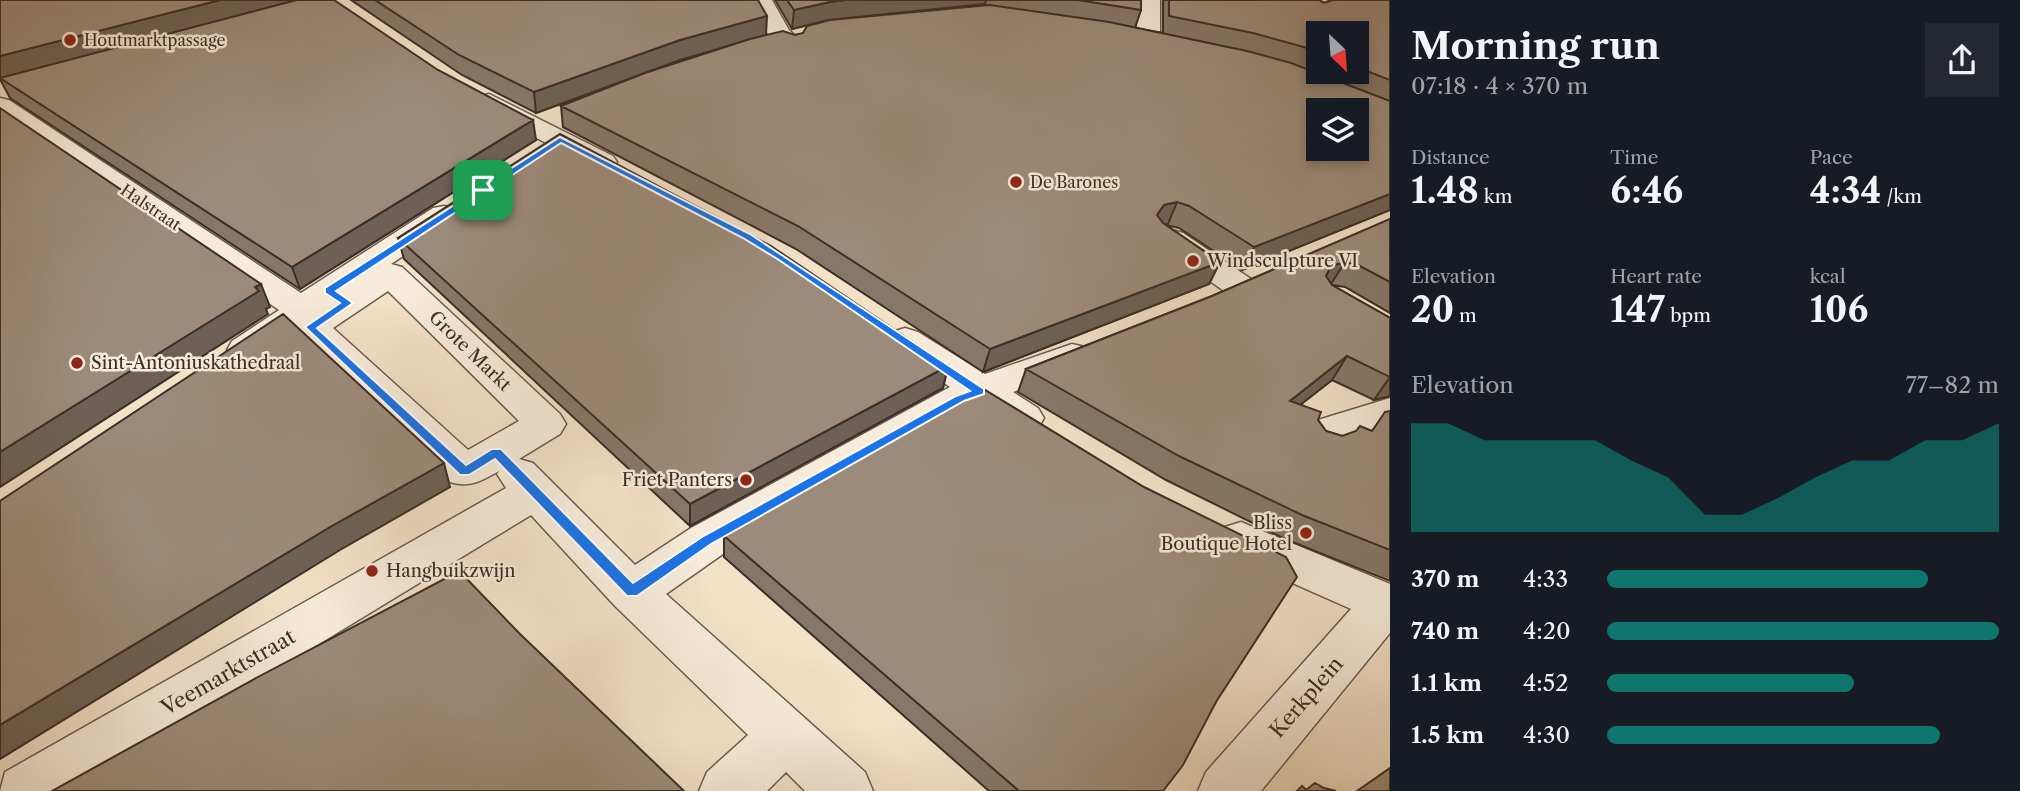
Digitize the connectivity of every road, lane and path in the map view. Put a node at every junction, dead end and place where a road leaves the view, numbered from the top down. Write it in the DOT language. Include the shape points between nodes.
graph roads {
  1 [pos="761,0"];
  2 [pos="1149,0"];
  3 [pos="787,41"];
  4 [pos="1175,47"];
  5 [pos="464,88"];
  6 [pos="4,94"];
  7 [pos="635,178"];
  8 [pos="468,200"];
  9 [pos="1167,237"];
  10 [pos="326,301"];
  11 [pos="1201,304"];
  12 [pos="880,323"];
  13 [pos="1100,345"];
  14 [pos="210,373"];
  15 [pos="980,391"];
  16 [pos="1390,412"];
  17 [pos="1059,439"];
  18 [pos="1325,442"];
  19 [pos="497,453"];
  20 [pos="535,492"];
  21 [pos="1209,524"];
  22 [pos="632,592"];
  23 [pos="1388,604"];
  24 [pos="786,736"];
  25 [pos="25,791"];
  26 [pos="727,791"];
  27 [pos="845,791"];
  28 [pos="1226,791"];
  1 -- 3 [label="street"];
  2 -- 4 [label="street" via="1137,38"];
  5 -- 7 [label="street"];
  6 -- 10 [label="street, Halstraat"];
  8 -- 10 [label="street"];
  9 -- 11 [label="street" via="1254,280"];
  10 -- 14 [label="street"];
  10 -- 19 [label="street, Grote Markt" via="310,327 465,471"];
  10 -- 19 [label="street, Grote Markt" via="390,274 546,424"];
  12 -- 15 [label="street"];
  13 -- 15 [label="street"];
  15 -- 17 [label="street"];
  15 -- 22 [label="street" via="707,541"];
  16 -- 18 [label="street" via="1332,430"];
  19 -- 20 [label="street"];
  20 -- 22 [label="street"];
  20 -- 25 [label="street, Veemarktstraat"];
  21 -- 23 [label="street" via="1273,544"];
  22 -- 24 [label="street"];
  23 -- 28 [label="street, Kerkplein"];
  24 -- 26 [label="street"];
  24 -- 27 [label="street"];
}
